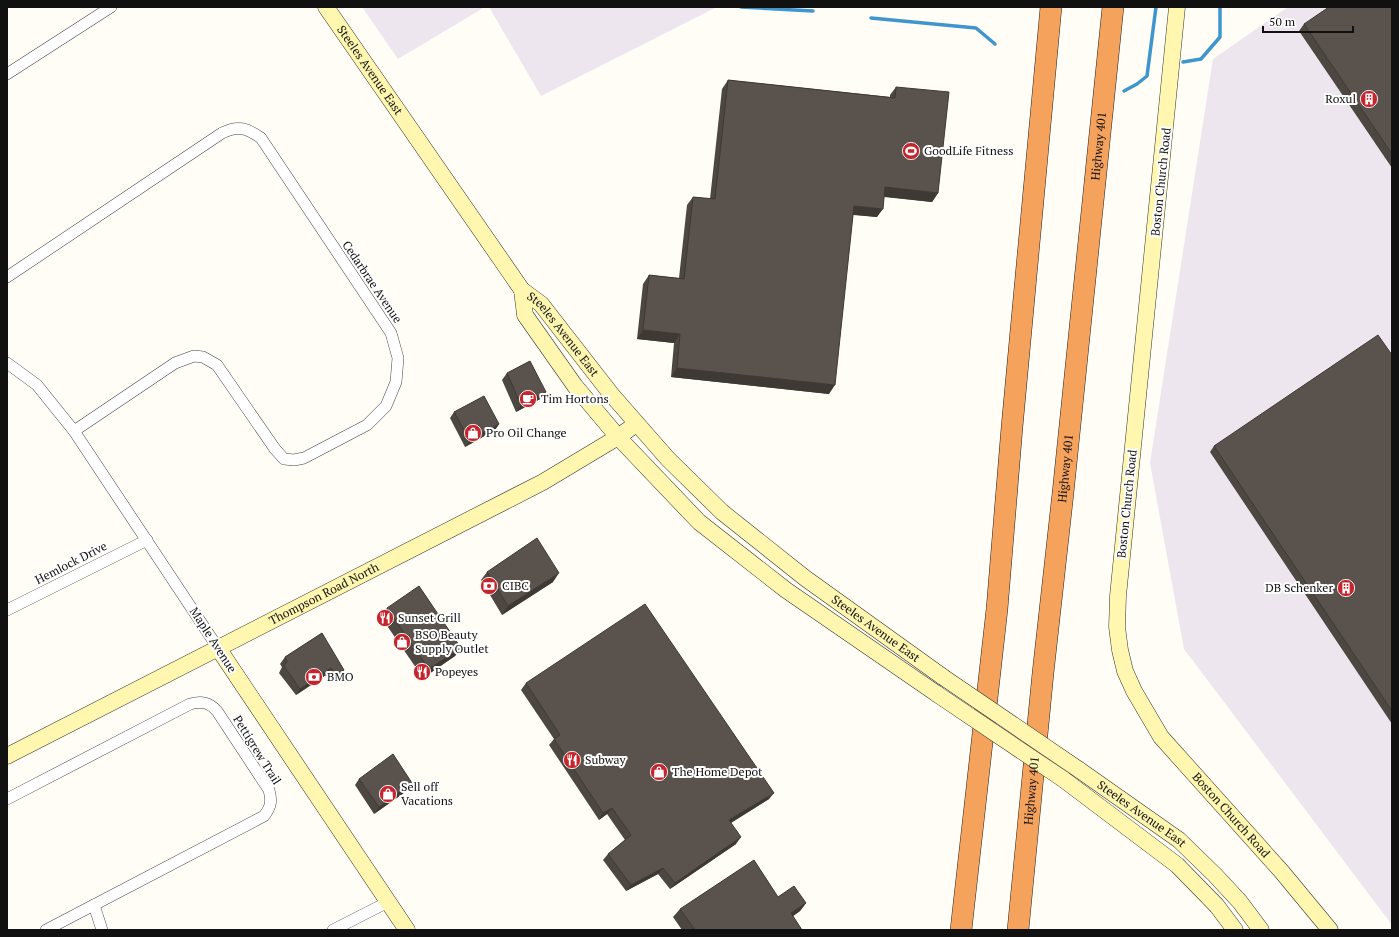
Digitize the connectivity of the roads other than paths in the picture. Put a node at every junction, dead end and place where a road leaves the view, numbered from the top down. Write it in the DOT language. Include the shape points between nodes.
graph roads {
  1 [pos="111,7"];
  2 [pos="326,7"];
  3 [pos="1051,7"];
  4 [pos="1113,7"];
  5 [pos="1177,7"];
  6 [pos="7,74"];
  7 [pos="7,277"];
  8 [pos="522,290"];
  9 [pos="7,362"];
  10 [pos="636,424"];
  11 [pos="74,431"];
  12 [pos="618,437"];
  13 [pos="147,540"];
  14 [pos="7,610"];
  15 [pos="218,648"];
  16 [pos="7,756"];
  17 [pos="7,799"];
  18 [pos="388,902"];
  19 [pos="94,905"];
  20 [pos="46,930"];
  21 [pos="102,930"];
  22 [pos="333,930"];
  23 [pos="407,930"];
  24 [pos="961,930"];
  25 [pos="1018,930"];
  26 [pos="1235,930"];
  27 [pos="1261,930"];
  28 [pos="1330,930"];
  1 -- 6 [label="street"];
  2 -- 8 [label="main road, Steeles Avenue East"];
  3 -- 24 [label="highway" via="997,609"];
  4 -- 25 [label="highway, Highway 401"];
  5 -- 28 [label="main road, Boston Church Road" via="1118,596 1117,627 1120,650 1125,671 1134,691 1161,736"];
  7 -- 11 [label="street, Cedarbrae Avenue" via="216,138 232,129 250,130 261,138 391,333 398,358 396,382 386,406 367,425 304,458 284,458 279,455 217,364 203,357 194,356 175,363"];
  8 -- 10 [label="main road, Steeles Avenue East" via="541,304"];
  8 -- 12 [label="main road, Steeles Avenue East" via="525,315 575,386"];
  9 -- 11 [label="street, Maple Avenue" via="37,385"];
  10 -- 12 [label="main road, Thompson Road North"];
  10 -- 27 [label="main road, Steeles Avenue East, bridge" via="722,512 805,578 1179,840 1240,902"];
  11 -- 13 [label="street, Maple Avenue"];
  12 -- 15 [label="main road, Thompson Road North" via="543,482"];
  12 -- 26 [label="main road, Steeles Avenue East, bridge" via="699,522 786,590 1063,779 1177,864"];
  13 -- 14 [label="street, Hemlock Drive"];
  13 -- 15 [label="street, Maple Avenue"];
  15 -- 16 [label="main road, Thompson Road North"];
  15 -- 18 [label="main road, Maple Avenue"];
  17 -- 19 [label="street, Pettigrew Trail" via="190,704 203,702 217,711 269,790 272,799 270,808 264,816 248,826"];
  18 -- 22 [label="street"];
  18 -- 23 [label="main road, Maple Avenue"];
  19 -- 20 [label="street, Pettigrew Trail"];
  19 -- 21 [label="street"];
}
